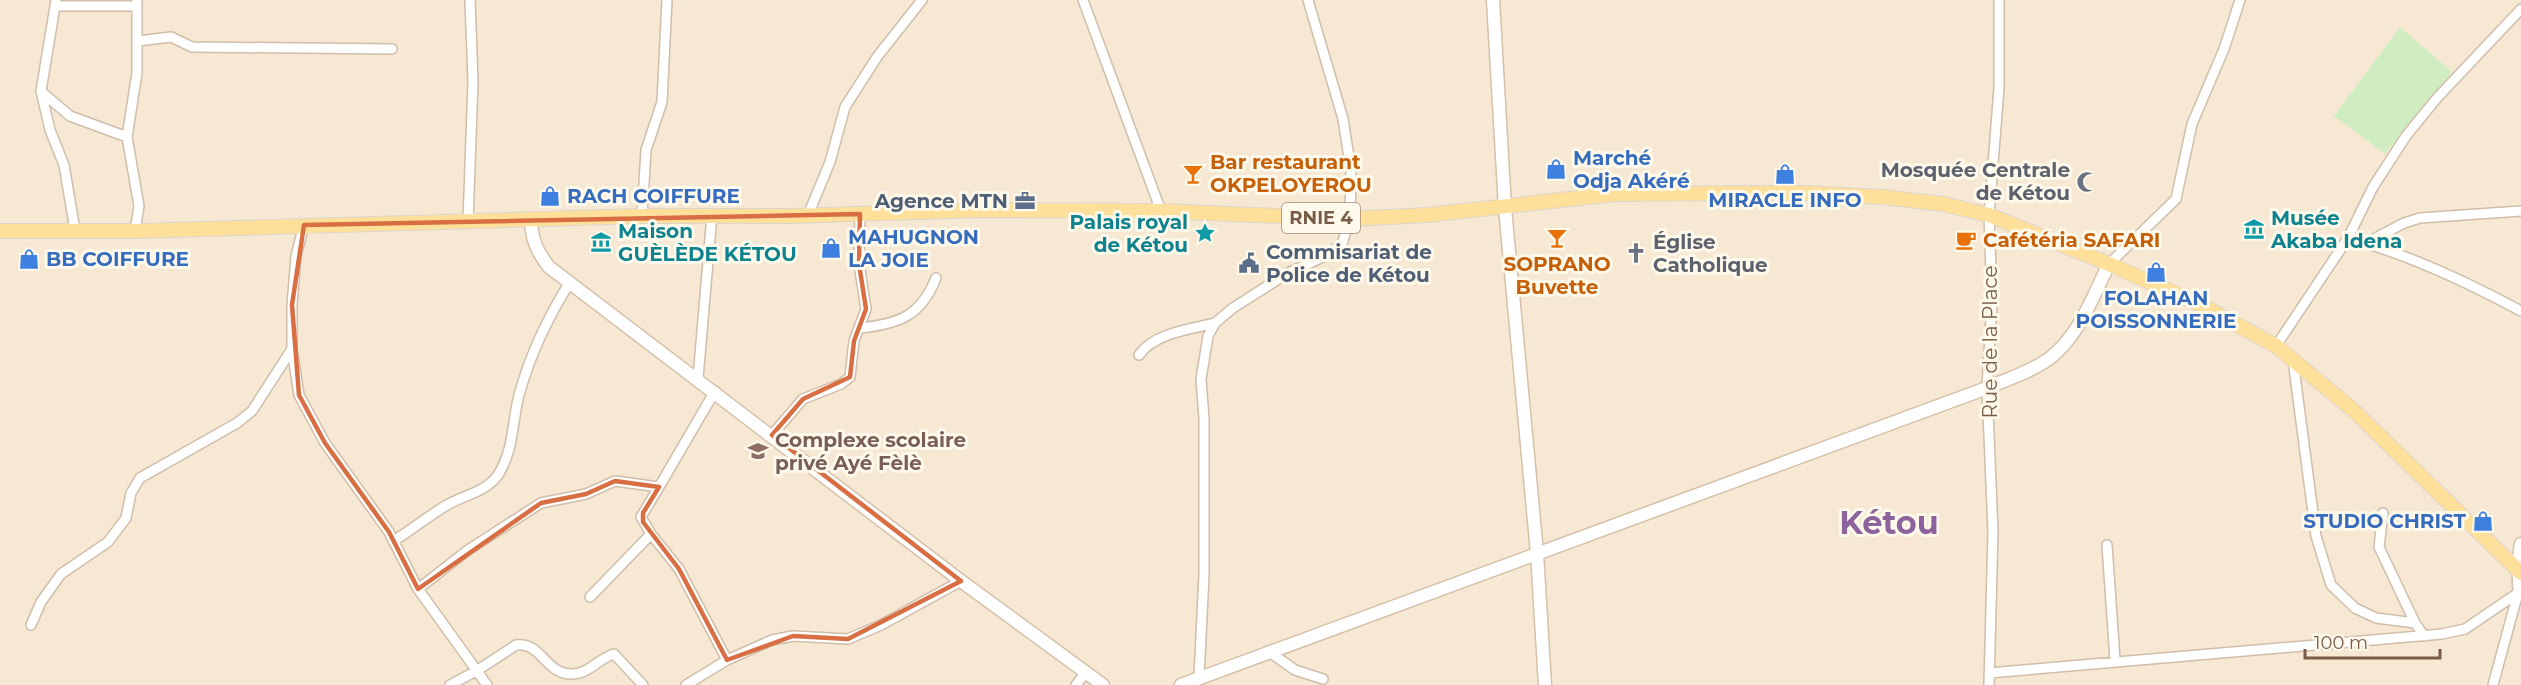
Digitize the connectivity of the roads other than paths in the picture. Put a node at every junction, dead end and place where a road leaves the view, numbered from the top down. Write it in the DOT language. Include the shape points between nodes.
graph roads {
  1 [pos="470,0"];
  2 [pos="667,0"];
  3 [pos="922,0"];
  4 [pos="1083,0"];
  5 [pos="1308,0"];
  6 [pos="1493,0"];
  7 [pos="1999,0"];
  8 [pos="2240,0"];
  9 [pos="56,3"];
  10 [pos="136,3"];
  11 [pos="2521,9"];
  12 [pos="138,41"];
  13 [pos="392,49"];
  14 [pos="41,91"];
  15 [pos="127,138"];
  16 [pos="1505,208"];
  17 [pos="1161,211"];
  18 [pos="2521,212"];
  19 [pos="860,214"];
  20 [pos="712,215"];
  21 [pos="808,215"];
  22 [pos="1989,215"];
  23 [pos="642,216"];
  24 [pos="1350,219"];
  25 [pos="531,221"];
  26 [pos="468,222"];
  27 [pos="304,225"];
  28 [pos="75,230"];
  29 [pos="0,231"];
  30 [pos="135,231"];
  31 [pos="2348,238"];
  32 [pos="2366,243"];
  33 [pos="2109,264"];
  34 [pos="936,278"];
  35 [pos="570,282"];
  36 [pos="2521,312"];
  37 [pos="1215,323"];
  38 [pos="860,328"];
  39 [pos="2276,345"];
  40 [pos="292,349"];
  41 [pos="1139,355"];
  42 [pos="2293,358"];
  43 [pos="698,378"];
  44 [pos="1987,388"];
  45 [pos="715,391"];
  46 [pos="772,435"];
  47 [pos="658,487"];
  48 [pos="2383,513"];
  49 [pos="651,534"];
  50 [pos="393,541"];
  51 [pos="2521,544"];
  52 [pos="2107,545"];
  53 [pos="1537,553"];
  54 [pos="2519,572"];
  55 [pos="961,580"];
  56 [pos="418,589"];
  57 [pos="2518,593"];
  58 [pos="590,597"];
  59 [pos="2415,623"];
  60 [pos="31,625"];
  61 [pos="2424,636"];
  62 [pos="1268,651"];
  63 [pos="727,660"];
  64 [pos="2115,660"];
  65 [pos="478,670"];
  66 [pos="1086,672"];
  67 [pos="1989,673"];
  68 [pos="1199,677"];
  69 [pos="1323,679"];
  70 [pos="450,685"];
  71 [pos="487,685"];
  72 [pos="643,685"];
  73 [pos="686,685"];
  74 [pos="1076,685"];
  75 [pos="1103,685"];
  76 [pos="1181,685"];
  77 [pos="1545,685"];
  78 [pos="1989,685"];
  79 [pos="2493,685"];
  1 -- 26 [label="street" via="473,82"];
  2 -- 23 [label="street" via="662,102 646,150"];
  3 -- 21 [label="street" via="877,57 845,107 830,162"];
  4 -- 17 [label="street"];
  5 -- 24 [label="street" via="1343,119 1352,170"];
  6 -- 16 [label="street"];
  7 -- 22 [label="street, Rue de la Place" via="1999,88"];
  8 -- 33 [label="street" via="2192,124 2176,199"];
  9 -- 10 [label="street"];
  9 -- 14 [label="street"];
  10 -- 12 [label="street"];
  11 -- 31 [label="street" via="2406,136"];
  12 -- 13 [label="street" via="171,37 192,47"];
  12 -- 15 [label="street"];
  14 -- 15 [label="street" via="70,116"];
  14 -- 28 [label="street" via="64,165"];
  15 -- 30 [label="street" via="139,206"];
  16 -- 22 [label="main road, RNIE 4" via="1615,194 1802,193 1943,204"];
  16 -- 24 [label="main road, RNIE 4"];
  16 -- 53 [label="street"];
  17 -- 19 [label="main road, RNIE 4"];
  17 -- 24 [label="main road, RNIE 4"];
  18 -- 32 [label="street" via="2420,218"];
  19 -- 21 [label="main road, RNIE 4"];
  19 -- 38 [label="street" via="859,264 866,309"];
  20 -- 21 [label="main road, RNIE 4"];
  20 -- 23 [label="main road, RNIE 4"];
  20 -- 43 [label="street"];
  22 -- 33 [label="main road, RNIE 4"];
  22 -- 44 [label="street, Rue de la Place" via="1992,301"];
  23 -- 25 [label="main road, RNIE 4"];
  24 -- 37 [label="street" via="1342,244 1288,273"];
  25 -- 26 [label="main road, RNIE 4"];
  25 -- 35 [label="street" via="538,252 549,267"];
  26 -- 27 [label="main road, RNIE 4"];
  27 -- 30 [label="main road, RNIE 4"];
  27 -- 40 [label="street" via="296,256"];
  28 -- 29 [label="main road, RNIE 4"];
  28 -- 30 [label="main road, RNIE 4"];
  31 -- 32 [label="street"];
  31 -- 39 [label="street"];
  32 -- 36 [label="street" via="2470,285"];
  33 -- 39 [label="main road, RNIE 4" via="2201,305"];
  33 -- 44 [label="street" via="2065,343 2050,357"];
  34 -- 38 [label="street" via="921,307 907,317"];
  35 -- 43 [label="street"];
  35 -- 50 [label="street" via="552,310 532,356 519,398 514,434 498,475"];
  37 -- 41 [label="street" via="1166,336"];
  37 -- 68 [label="street" via="1208,336 1201,379 1204,574"];
  38 -- 46 [label="street" via="854,341 850,377 803,399"];
  39 -- 42 [label="main road, RNIE 4"];
  40 -- 50 [label="street" via="299,395 308,415"];
  40 -- 60 [label="street" via="252,411 140,478 131,493 126,518 108,542 61,574 41,602"];
  42 -- 54 [label="main road, RNIE 4" via="2352,409"];
  42 -- 59 [label="street" via="2316,536 2331,585 2355,608 2376,618"];
  43 -- 45 [label="street"];
  44 -- 53 [label="street"];
  44 -- 67 [label="street, Rue de la Place" via="1993,531"];
  45 -- 46 [label="street"];
  45 -- 47 [label="street"];
  46 -- 55 [label="street"];
  47 -- 49 [label="street" via="641,517"];
  47 -- 56 [label="street" via="615,482 586,494 541,503 468,550"];
  48 -- 59 [label="street" via="2379,547"];
  49 -- 58 [label="street"];
  49 -- 63 [label="street" via="679,568"];
  50 -- 56 [label="street"];
  51 -- 54 [label="street"];
  52 -- 64 [label="street"];
  53 -- 62 [label="street"];
  53 -- 77 [label="street"];
  54 -- 57 [label="street"];
  55 -- 63 [label="street" via="848,639 793,636 772,640"];
  55 -- 66 [label="street"];
  56 -- 65 [label="street"];
  57 -- 61 [label="street" via="2465,629"];
  57 -- 79 [label="street"];
  59 -- 61 [label="street"];
  61 -- 64 [label="street"];
  62 -- 68 [label="street"];
  62 -- 69 [label="street" via="1295,670"];
  63 -- 73 [label="street"];
  64 -- 67 [label="street"];
  65 -- 70 [label="street"];
  65 -- 71 [label="street"];
  65 -- 72 [label="street" via="522,644 529,645 560,673 583,672 614,654"];
  66 -- 74 [label="street"];
  66 -- 75 [label="street"];
  67 -- 78 [label="street, Rue de la Place"];
  68 -- 76 [label="street"];
}
